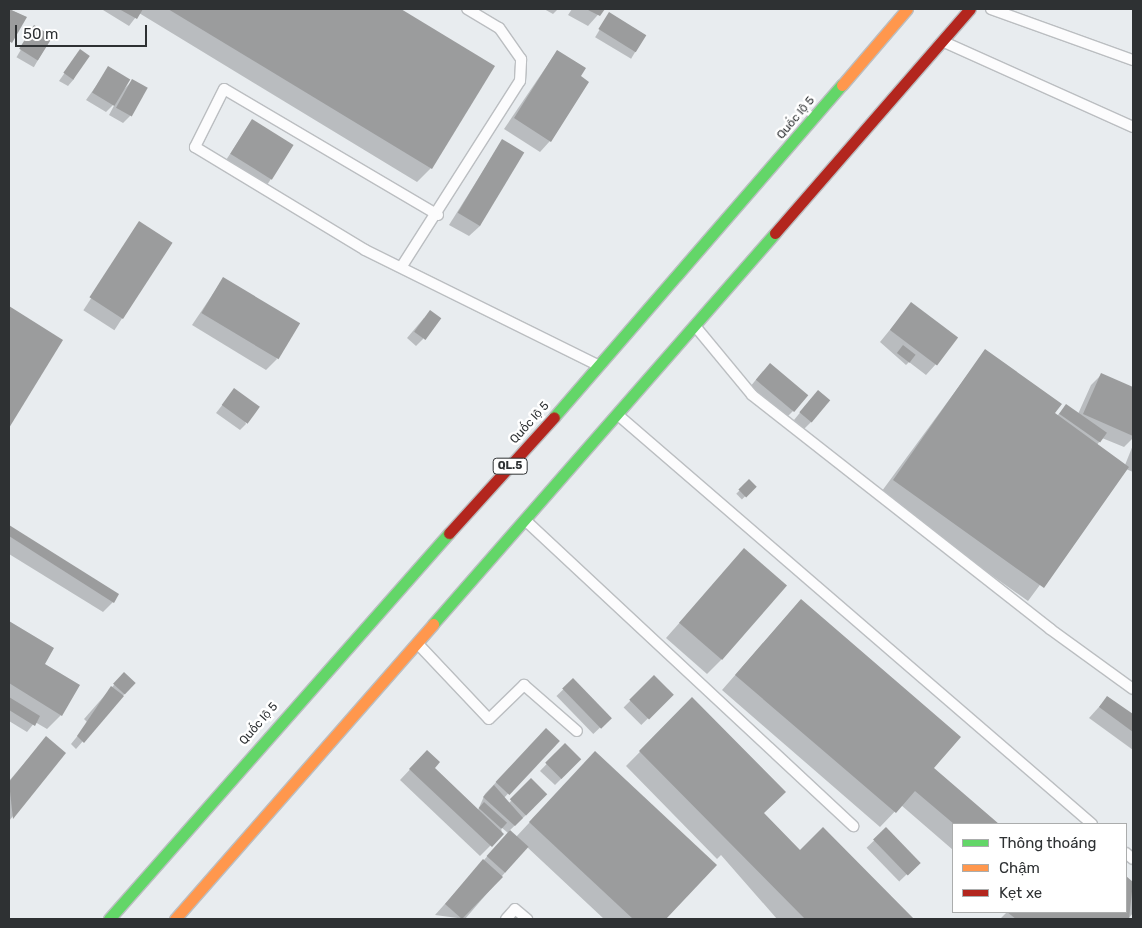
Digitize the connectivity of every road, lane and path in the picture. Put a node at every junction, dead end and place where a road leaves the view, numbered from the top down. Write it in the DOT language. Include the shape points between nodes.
graph roads {
  1 [pos="467,9"];
  2 [pos="907,9"];
  3 [pos="970,9"];
  4 [pos="991,9"];
  5 [pos="944,42"];
  6 [pos="1133,60"];
  7 [pos="1133,126"];
  8 [pos="438,215"];
  9 [pos="402,266"];
  10 [pos="695,326"];
  11 [pos="600,366"];
  12 [pos="617,414"];
  13 [pos="522,518"];
  14 [pos="416,641"];
  15 [pos="1133,690"];
  16 [pos="577,731"];
  17 [pos="1091,823"];
  18 [pos="853,826"];
  19 [pos="109,919"];
  20 [pos="175,919"];
  21 [pos="506,919"];
  22 [pos="527,919"];
  1 -- 8 [label="lane" via="499,28 521,59 520,82"];
  2 -- 11 [label="highway, Quốc lộ 5 / QL.5"];
  3 -- 5 [label="highway"];
  4 -- 6 [label="lane"];
  5 -- 7 [label="lane"];
  5 -- 10 [label="highway" via="891,95"];
  8 -- 9 [label="lane"];
  8 -- 9 [label="lane" via="224,89 195,147 364,250"];
  9 -- 11 [label="lane"];
  10 -- 12 [label="highway"];
  10 -- 15 [label="lane" via="752,395 1050,630"];
  11 -- 19 [label="highway, Quốc lộ 5 / QL.5" via="266,737"];
  12 -- 13 [label="highway"];
  12 -- 17 [label="lane"];
  13 -- 14 [label="highway"];
  13 -- 18 [label="lane"];
  14 -- 16 [label="lane" via="489,719 524,685"];
  14 -- 20 [label="highway"];
  21 -- 22 [label="lane" via="515,909"];
}
